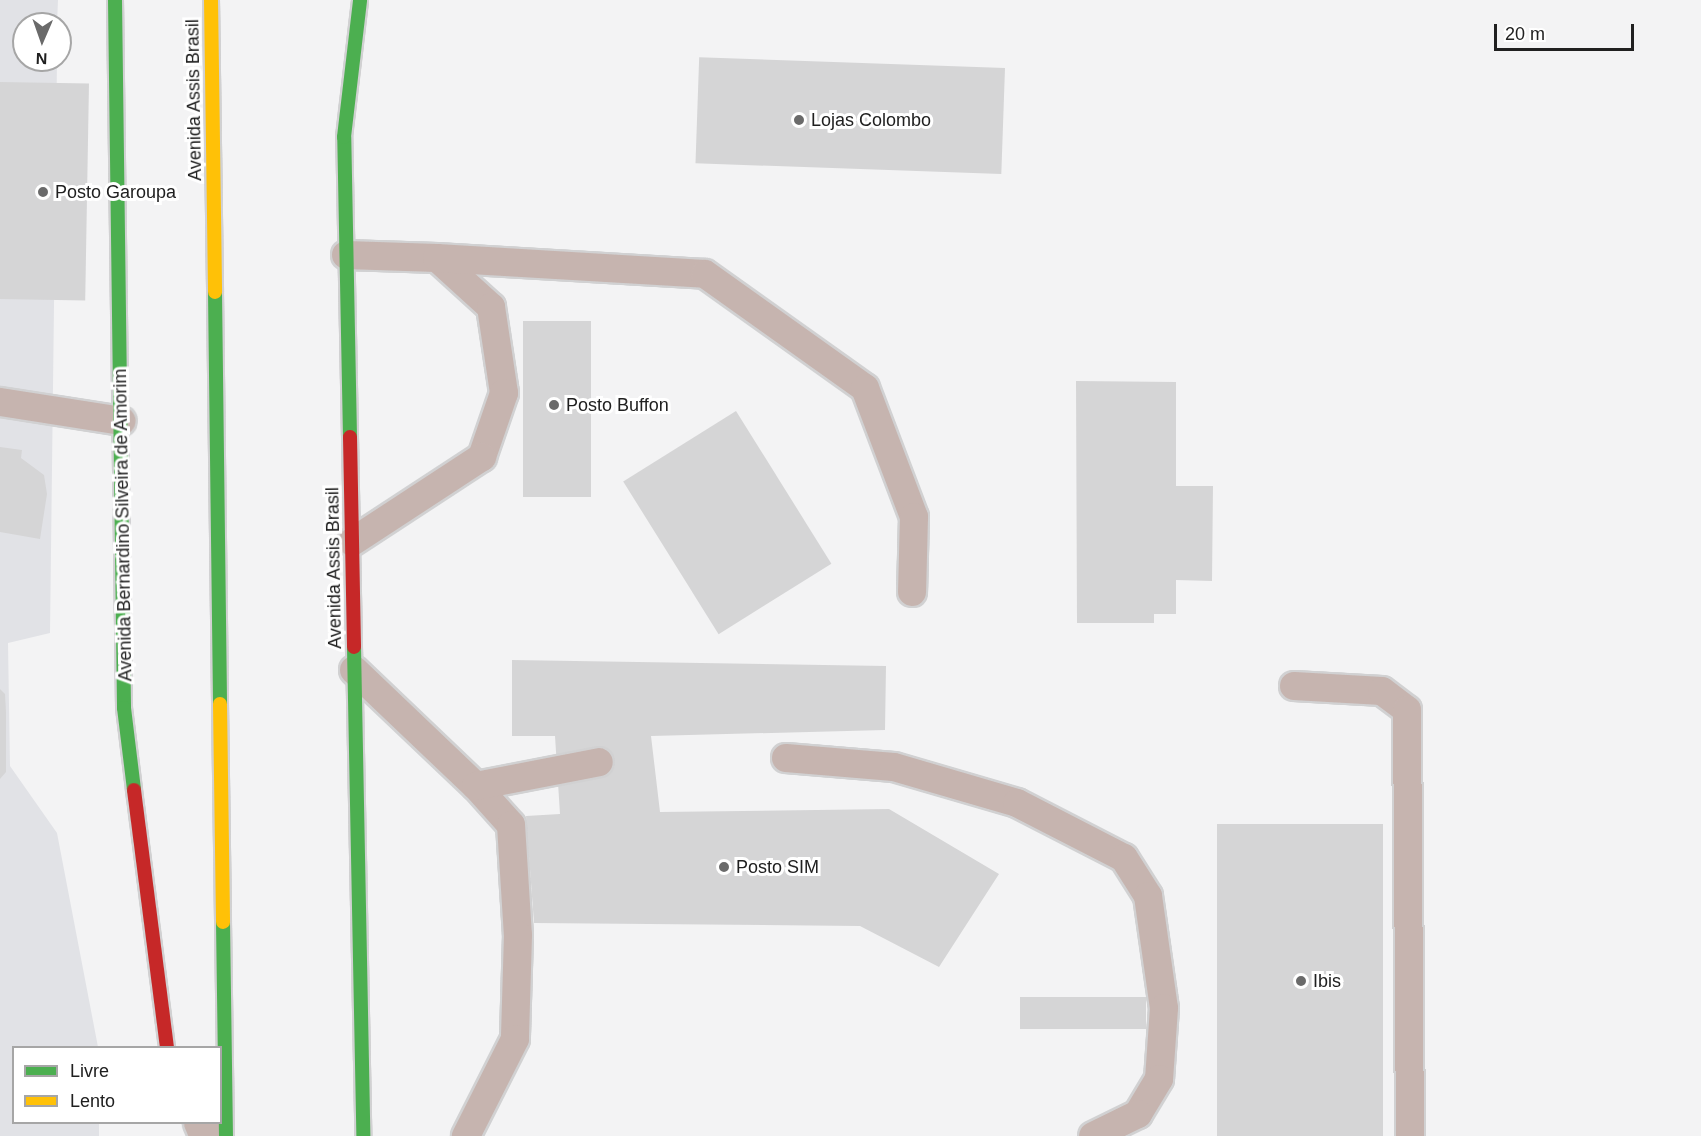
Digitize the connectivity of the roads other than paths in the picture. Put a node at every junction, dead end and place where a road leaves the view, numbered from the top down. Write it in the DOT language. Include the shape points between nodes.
graph roads {
  1 [pos="116,0"];
  2 [pos="211,0"];
  3 [pos="360,0"];
  4 [pos="346,255"];
  5 [pos="437,258"];
  6 [pos="0,402"];
  7 [pos="122,421"];
  8 [pos="352,542"];
  9 [pos="912,592"];
  10 [pos="354,670"];
  11 [pos="1294,686"];
  12 [pos="786,758"];
  13 [pos="599,762"];
  14 [pos="476,786"];
  15 [pos="167,1046"];
  16 [pos="226,1136"];
  17 [pos="363,1136"];
  18 [pos="466,1136"];
  19 [pos="1093,1136"];
  20 [pos="1410,1136"];
  1 -- 7 [label="main road, Avenida Bernardino Silveira de Amorim"];
  2 -- 16 [label="main road, Avenida Assis Brasil"];
  3 -- 4 [label="main road, Avenida Assis Brasil" via="344,137"];
  4 -- 5 [label="lane"];
  4 -- 8 [label="main road, Avenida Assis Brasil"];
  5 -- 8 [label="lane" via="491,307 504,393 482,457"];
  5 -- 9 [label="lane" via="705,274 865,388 914,517"];
  6 -- 7 [label="lane"];
  7 -- 15 [label="main road, Avenida Bernardino Silveira de Amorim" via="124,708"];
  8 -- 10 [label="main road, Avenida Assis Brasil"];
  10 -- 14 [label="lane"];
  10 -- 17 [label="main road, Avenida Assis Brasil"];
  11 -- 20 [label="lane" via="1382,692 1407,710"];
  12 -- 19 [label="lane" via="894,767 994,796 1017,803 1124,858 1148,896 1164,1008 1159,1079 1138,1114"];
  13 -- 14 [label="lane"];
  14 -- 18 [label="lane" via="511,825 518,935 514,1038"];
}
